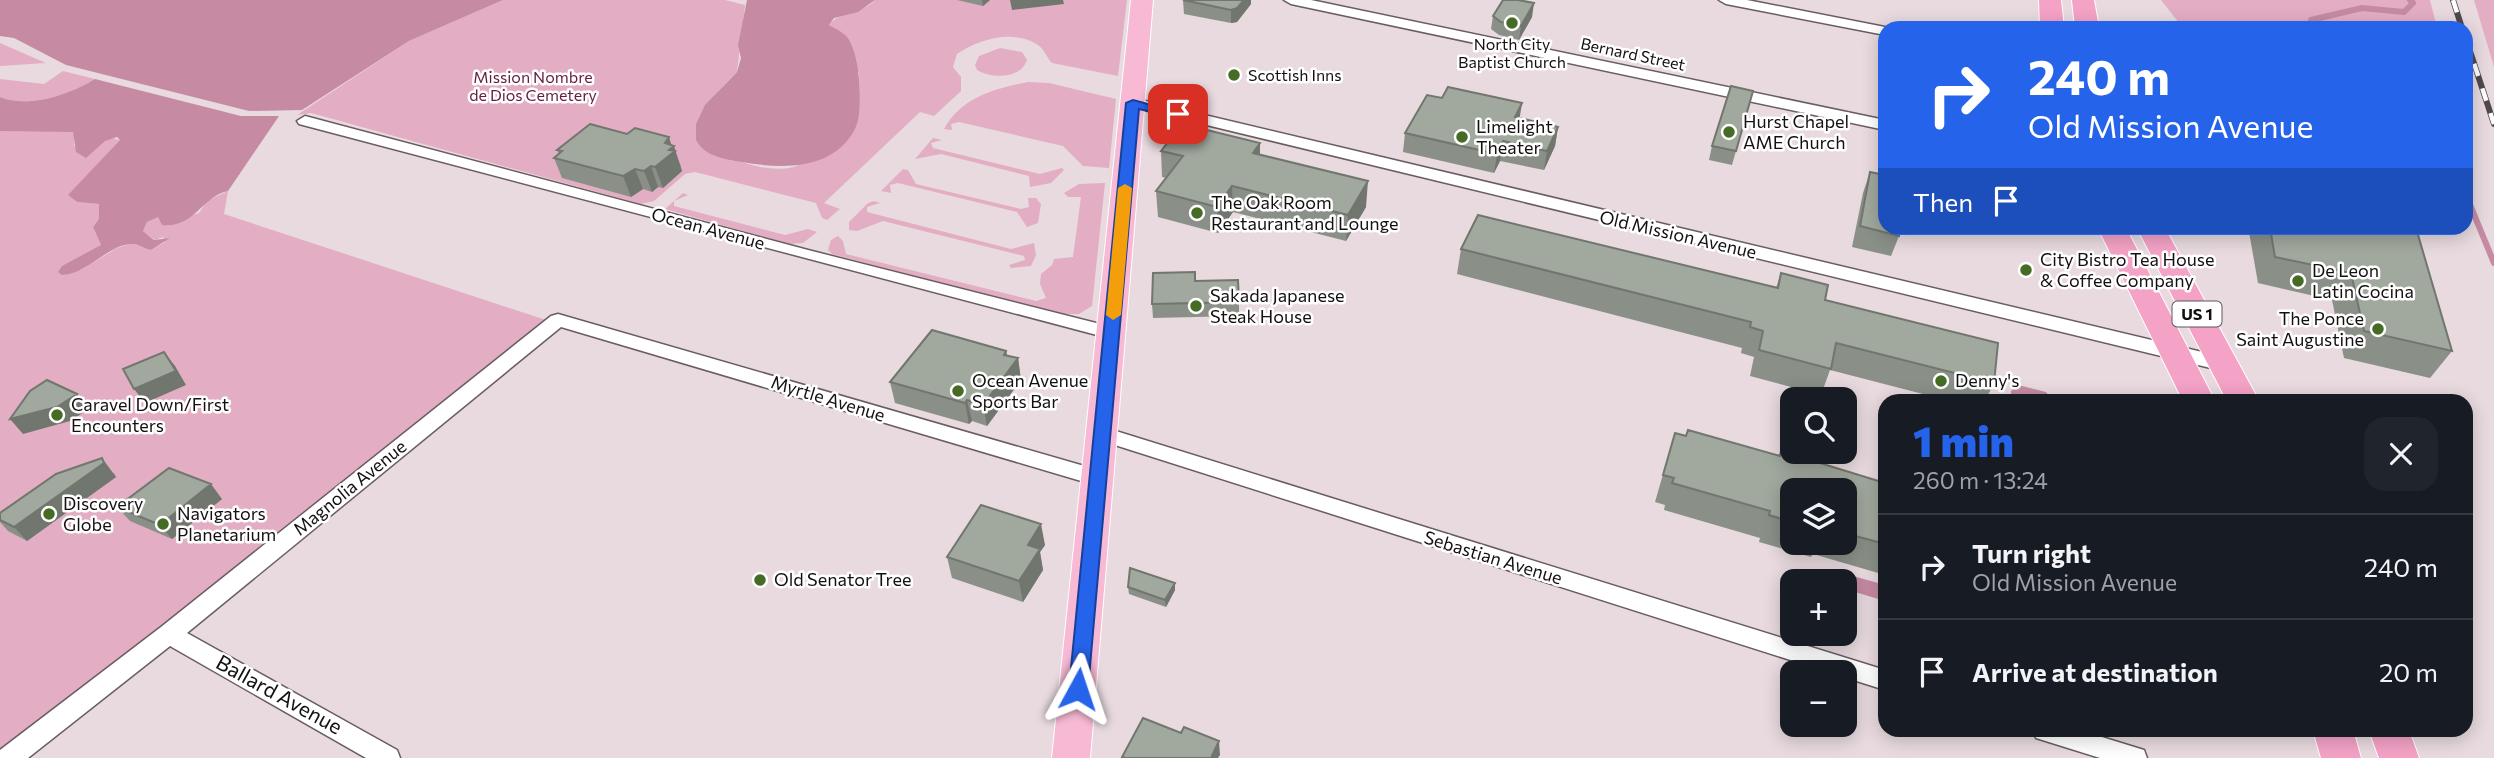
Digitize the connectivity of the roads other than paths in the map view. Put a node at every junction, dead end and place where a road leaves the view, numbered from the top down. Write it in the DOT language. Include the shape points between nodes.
graph roads {
  1 [pos="1142,0"];
  2 [pos="1291,0"];
  3 [pos="1726,0"];
  4 [pos="2050,0"];
  5 [pos="2083,0"];
  6 [pos="2052,21"];
  7 [pos="2086,21"];
  8 [pos="1878,29"];
  9 [pos="1133,103"];
  10 [pos="305,121"];
  11 [pos="1878,124"];
  12 [pos="2115,235"];
  13 [pos="2155,235"];
  14 [pos="558,320"];
  15 [pos="1112,333"];
  16 [pos="2173,352"];
  17 [pos="2223,364"];
  18 [pos="2195,394"];
  19 [pos="2239,394"];
  20 [pos="1102,434"];
  21 [pos="1098,478"];
  22 [pos="169,634"];
  23 [pos="1878,678"];
  24 [pos="2068,737"];
  25 [pos="2335,737"];
  26 [pos="2392,737"];
  27 [pos="9,758"];
  28 [pos="388,758"];
  29 [pos="1071,758"];
  30 [pos="2135,758"];
  31 [pos="2341,758"];
  32 [pos="2399,758"];
  1 -- 9 [label="main road"];
  2 -- 11 [label="street, Bernard Street"];
  3 -- 8 [label="street"];
  4 -- 6 [label="highway"];
  5 -- 7 [label="highway"];
  9 -- 15 [label="main road"];
  9 -- 16 [label="street, Old Mission Avenue"];
  10 -- 15 [label="street, Ocean Avenue"];
  12 -- 16 [label="highway, US 1"];
  13 -- 17 [label="highway, US 1"];
  14 -- 21 [label="street, Myrtle Avenue"];
  14 -- 22 [label="street, Magnolia Avenue"];
  15 -- 20 [label="main road"];
  16 -- 17 [label="street, Old Mission Avenue"];
  16 -- 18 [label="highway, US 1"];
  17 -- 19 [label="highway, US 1"];
  20 -- 21 [label="main road"];
  20 -- 23 [label="street, Sebastian Avenue"];
  21 -- 29 [label="main road"];
  22 -- 27 [label="street, Magnolia Avenue"];
  22 -- 28 [label="street, Ballard Avenue"];
  24 -- 30 [label="street"];
  25 -- 31 [label="highway"];
  26 -- 32 [label="highway"];
}
